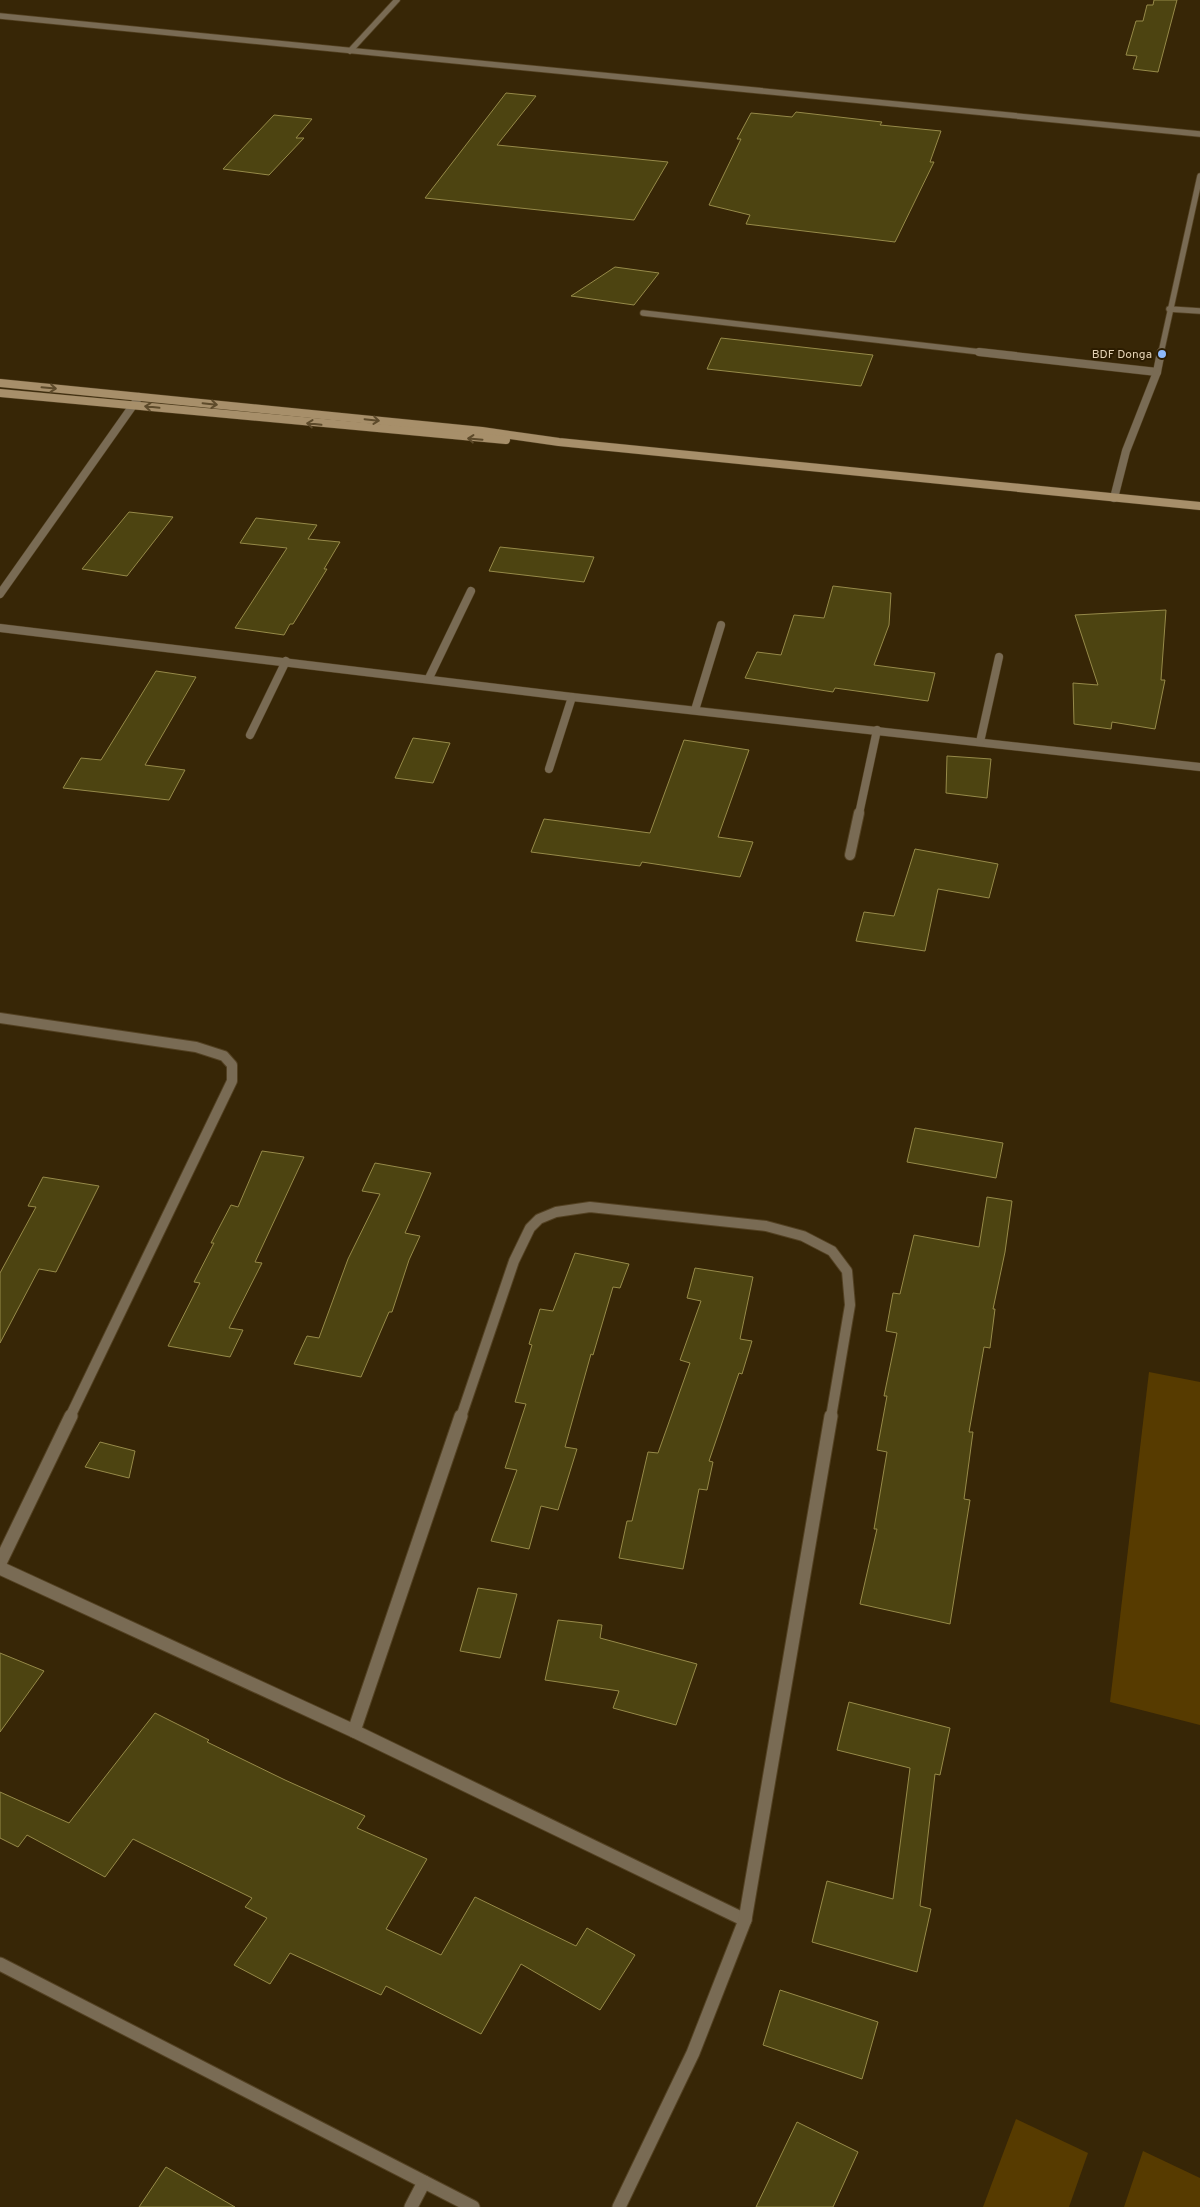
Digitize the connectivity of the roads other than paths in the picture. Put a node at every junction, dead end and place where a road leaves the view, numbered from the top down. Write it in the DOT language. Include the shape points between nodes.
graph roads {
  1 [pos="398,0"];
  2 [pos="0,16"];
  3 [pos="350,51"];
  4 [pos="1200,134"];
  5 [pos="1200,176"];
  6 [pos="1169,309"];
  7 [pos="1200,312"];
  8 [pos="642,313"];
  9 [pos="1157,372"];
  10 [pos="0,384"];
  11 [pos="0,393"];
  12 [pos="139,397"];
  13 [pos="133,406"];
  14 [pos="559,442"];
  15 [pos="1114,498"];
  16 [pos="1200,506"];
  17 [pos="471,591"];
  18 [pos="0,594"];
  19 [pos="720,625"];
  20 [pos="0,628"];
  21 [pos="999,657"];
  22 [pos="286,661"];
  23 [pos="428,678"];
  24 [pos="572,697"];
  25 [pos="694,710"];
  26 [pos="877,730"];
  27 [pos="250,735"];
  28 [pos="980,742"];
  29 [pos="1200,767"];
  30 [pos="549,769"];
  31 [pos="850,855"];
  32 [pos="0,1018"];
  33 [pos="0,1562"];
  34 [pos="0,1568"];
  35 [pos="354,1731"];
  36 [pos="744,1920"];
  37 [pos="0,1964"];
  38 [pos="424,2182"];
  39 [pos="411,2207"];
  40 [pos="473,2207"];
  41 [pos="619,2207"];
  1 -- 3 [label="street"];
  2 -- 3 [label="street"];
  3 -- 4 [label="street"];
  5 -- 6 [label="street"];
  6 -- 7 [label="street"];
  6 -- 9 [label="street"];
  8 -- 9 [label="street"];
  9 -- 15 [label="street" via="1126,451"];
  10 -- 12 [label="main road, one-way"];
  11 -- 13 [label="main road"];
  12 -- 13 [label="street"];
  12 -- 14 [label="main road, one-way" via="482,431"];
  14 -- 13 [label="main road, one-way" via="485,440"];
  13 -- 18 [label="street"];
  14 -- 15 [label="main road"];
  15 -- 16 [label="main road"];
  17 -- 23 [label="street"];
  19 -- 25 [label="street"];
  20 -- 22 [label="street"];
  21 -- 28 [label="street"];
  22 -- 23 [label="street"];
  22 -- 27 [label="street"];
  23 -- 24 [label="street"];
  24 -- 25 [label="street"];
  24 -- 30 [label="street"];
  25 -- 26 [label="street"];
  26 -- 28 [label="street"];
  26 -- 31 [label="street"];
  28 -- 29 [label="street"];
  32 -- 33 [label="street" via="196,1046 231,1060 235,1073"];
  34 -- 35 [label="street"];
  35 -- 36 [label="street"];
  35 -- 36 [label="street" via="514,1261 530,1228 539,1219 556,1212 590,1207 766,1226 821,1244 832,1251 848,1271 850,1305"];
  36 -- 41 [label="street" via="693,2053"];
  37 -- 38 [label="street"];
  38 -- 39 [label="street"];
  38 -- 40 [label="street"];
}
